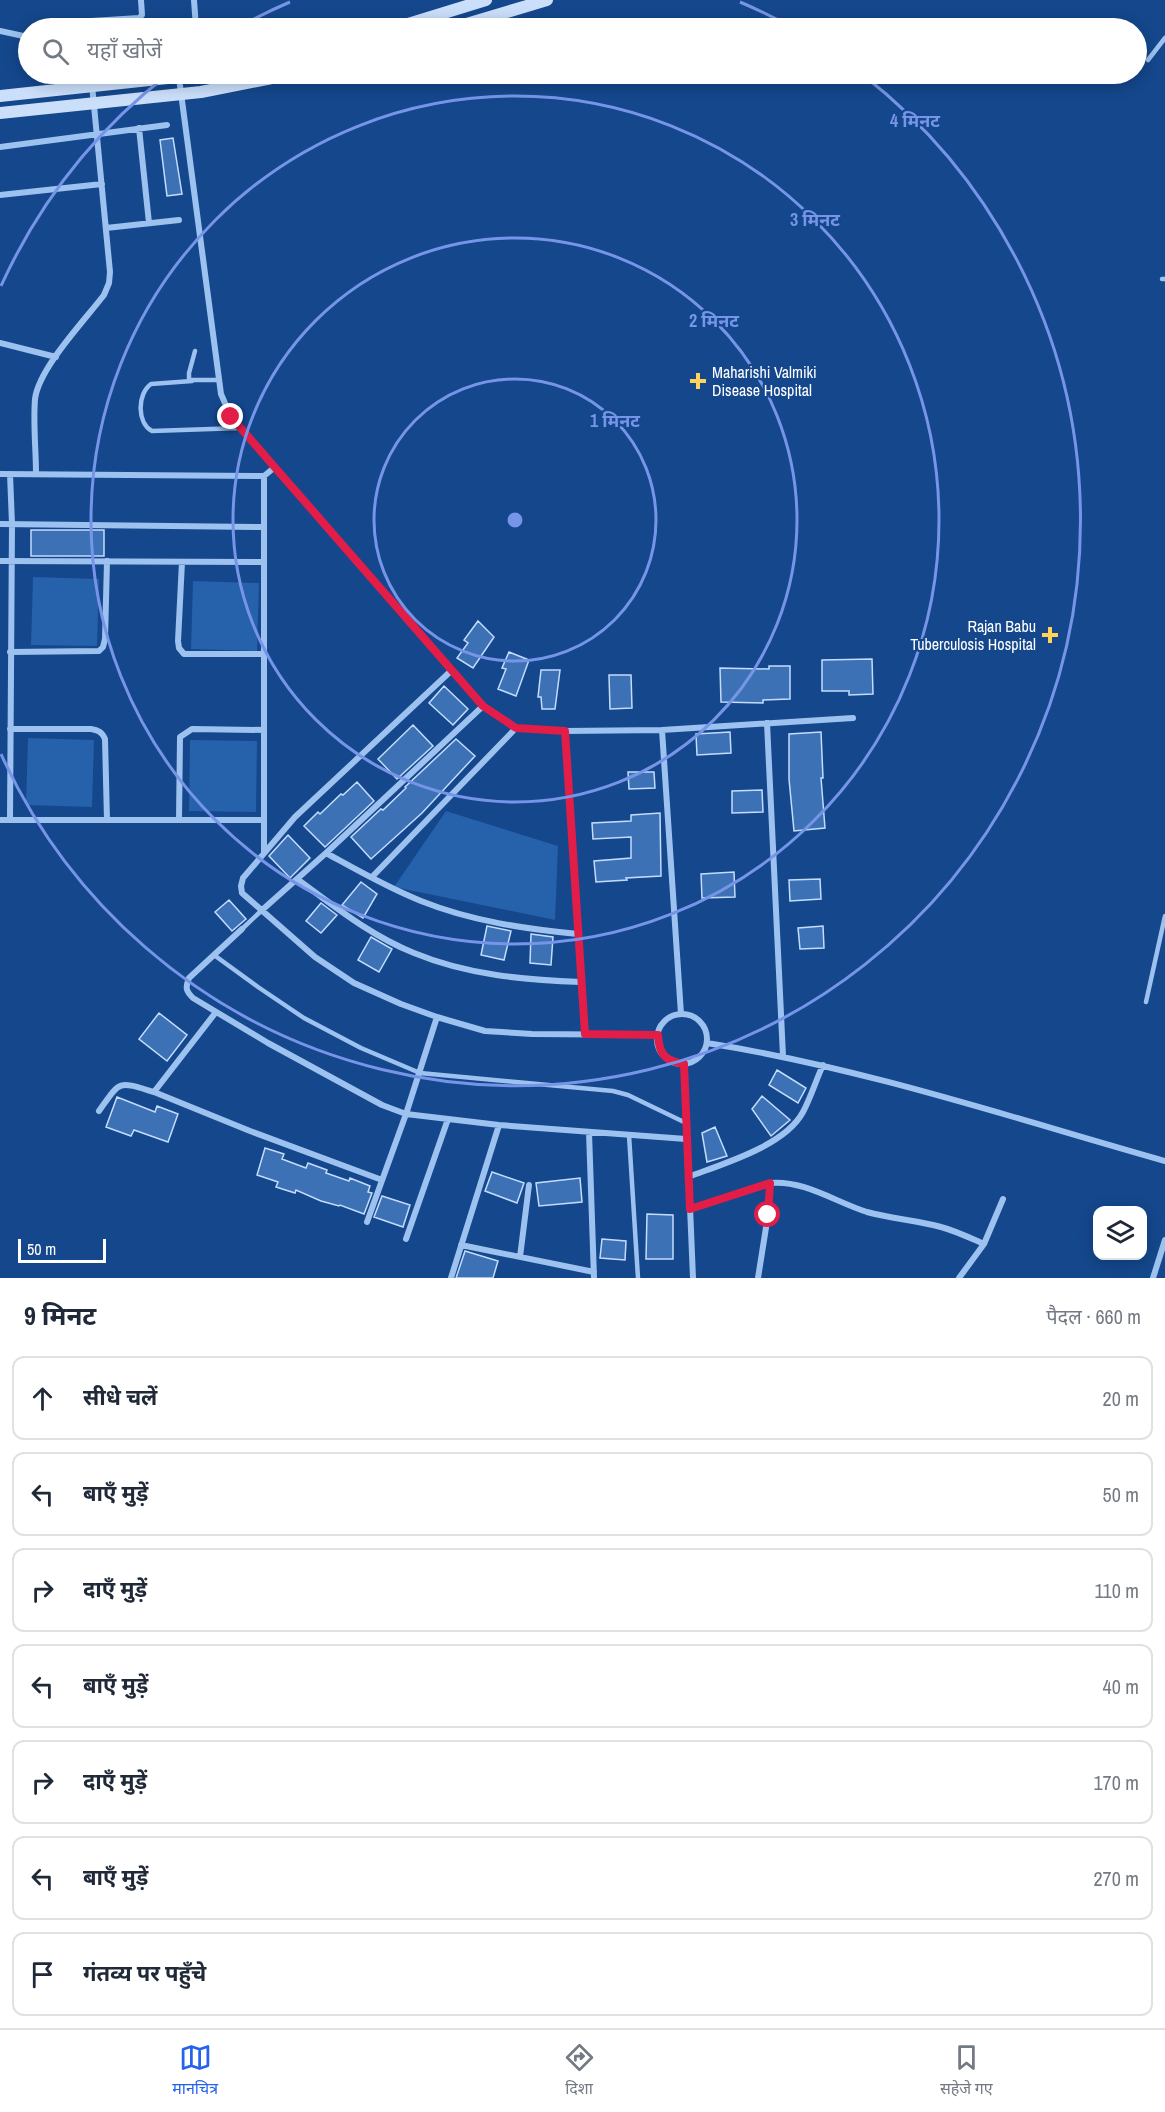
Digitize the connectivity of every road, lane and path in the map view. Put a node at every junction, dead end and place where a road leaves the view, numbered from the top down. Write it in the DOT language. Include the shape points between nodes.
graph roads {
  1 [pos="141,0"];
  2 [pos="194,0"];
  3 [pos="486,0"];
  4 [pos="547,0"];
  5 [pos="531,2"];
  6 [pos="138,18"];
  7 [pos="195,18"];
  8 [pos="428,18"];
  9 [pos="483,18"];
  10 [pos="0,31"];
  11 [pos="18,35"];
  12 [pos="1165,38"];
  13 [pos="1148,60"];
  14 [pos="104,84"];
  15 [pos="180,84"];
  16 [pos="201,84"];
  17 [pos="241,84"];
  18 [pos="92,85"];
  19 [pos="201,92"];
  20 [pos="182,94"];
  21 [pos="0,96"];
  22 [pos="94,102"];
  23 [pos="0,113"];
  24 [pos="167,125"];
  25 [pos="139,128"];
  26 [pos="97,134"];
  27 [pos="0,147"];
  28 [pos="102,184"];
  29 [pos="0,195"];
  30 [pos="179,220"];
  31 [pos="149,223"];
  32 [pos="106,228"];
  33 [pos="0,343"];
  34 [pos="195,351"];
  35 [pos="56,357"];
  36 [pos="219,380"];
  37 [pos="192,381"];
  38 [pos="241,428"];
  39 [pos="275,467"];
  40 [pos="0,474"];
  41 [pos="10,474"];
  42 [pos="36,474"];
  43 [pos="264,476"];
  44 [pos="0,524"];
  45 [pos="12,524"];
  46 [pos="264,527"];
  47 [pos="0,561"];
  48 [pos="10,561"];
  49 [pos="107,561"];
  50 [pos="182,562"];
  51 [pos="264,562"];
  52 [pos="10,652"];
  53 [pos="264,654"];
  54 [pos="452,670"];
  55 [pos="483,706"];
  56 [pos="853,718"];
  57 [pos="766,723"];
  58 [pos="516,728"];
  59 [pos="10,729"];
  60 [pos="264,730"];
  61 [pos="662,730"];
  62 [pos="565,731"];
  63 [pos="0,819"];
  64 [pos="10,819"];
  65 [pos="107,820"];
  66 [pos="179,820"];
  67 [pos="264,820"];
  68 [pos="264,853"];
  69 [pos="326,853"];
  70 [pos="372,877"];
  71 [pos="297,879"];
  72 [pos="261,911"];
  73 [pos="1165,916"];
  74 [pos="242,929"];
  75 [pos="578,934"];
  76 [pos="214,955"];
  77 [pos="581,982"];
  78 [pos="1146,1002"];
  79 [pos="216,1012"];
  80 [pos="681,1014"];
  81 [pos="437,1017"];
  82 [pos="585,1034"];
  83 [pos="658,1035"];
  84 [pos="707,1043"];
  85 [pos="783,1056"];
  86 [pos="684,1064"];
  87 [pos="823,1065"];
  88 [pos="420,1073"];
  89 [pos="154,1092"];
  90 [pos="99,1111"];
  91 [pos="406,1114"];
  92 [pos="448,1119"];
  93 [pos="686,1123"];
  94 [pos="500,1125"];
  95 [pos="589,1132"];
  96 [pos="628,1135"];
  97 [pos="686,1139"];
  98 [pos="1165,1161"];
  99 [pos="688,1177"];
  100 [pos="382,1180"];
  101 [pos="770,1183"];
  102 [pos="530,1185"];
  103 [pos="1003,1198"];
  104 [pos="690,1209"];
  105 [pos="367,1222"];
  106 [pos="406,1239"];
  107 [pos="1165,1239"];
  108 [pos="984,1244"];
  109 [pos="461,1245"];
  110 [pos="520,1257"];
  111 [pos="594,1275"];
  112 [pos="450,1278"];
  113 [pos="638,1278"];
  114 [pos="693,1278"];
  115 [pos="758,1278"];
  116 [pos="959,1278"];
  117 [pos="1153,1278"];
  1 -- 6 [label="street" via="142,15"];
  2 -- 7 [label="street"];
  3 -- 8 [label="main road"];
  4 -- 5 [label="main road"];
  5 -- 9 [label="main road"];
  10 -- 11 [label="street"];
  12 -- 13 [label="lane"];
  14 -- 18 [label="main road"];
  15 -- 20 [label="street"];
  16 -- 19 [label="street"];
  17 -- 19 [label="main road"];
  18 -- 21 [label="main road"];
  18 -- 22 [label="street"];
  19 -- 20 [label="main road"];
  20 -- 22 [label="main road"];
  20 -- 36 [label="street"];
  22 -- 23 [label="main road"];
  22 -- 26 [label="street"];
  24 -- 25 [label="street"];
  25 -- 26 [label="street"];
  25 -- 31 [label="street"];
  26 -- 27 [label="street"];
  26 -- 28 [label="street"];
  28 -- 29 [label="street"];
  28 -- 32 [label="street"];
  30 -- 31 [label="street"];
  31 -- 32 [label="street"];
  32 -- 35 [label="street" via="109,283"];
  33 -- 35 [label="street"];
  34 -- 37 [label="lane" via="188,376"];
  35 -- 42 [label="street" via="35,399"];
  36 -- 37 [label="lane"];
  36 -- 38 [label="street" via="226,407"];
  37 -- 38 [label="lane" via="151,384 145,388 142,423 147,429"];
  38 -- 39 [label="street"];
  39 -- 43 [label="street"];
  39 -- 54 [label="street"];
  40 -- 41 [label="street"];
  41 -- 42 [label="street"];
  41 -- 45 [label="street"];
  42 -- 43 [label="street"];
  43 -- 46 [label="street"];
  44 -- 45 [label="street"];
  45 -- 46 [label="street"];
  45 -- 48 [label="street"];
  46 -- 51 [label="street"];
  47 -- 48 [label="street"];
  48 -- 49 [label="street"];
  48 -- 52 [label="street"];
  49 -- 50 [label="street"];
  49 -- 52 [label="street" via="105,639 99,651"];
  50 -- 51 [label="street"];
  50 -- 53 [label="street" via="178,641 184,654"];
  51 -- 53 [label="street"];
  52 -- 59 [label="street"];
  53 -- 60 [label="street"];
  54 -- 55 [label="street"];
  54 -- 68 [label="street" via="295,817"];
  55 -- 58 [label="street"];
  55 -- 69 [label="street"];
  56 -- 57 [label="street"];
  57 -- 61 [label="street"];
  57 -- 85 [label="street"];
  58 -- 62 [label="street"];
  58 -- 70 [label="street"];
  59 -- 64 [label="street"];
  59 -- 65 [label="street" via="91,729 102,734"];
  60 -- 66 [label="street" via="192,729 180,737"];
  60 -- 67 [label="street"];
  61 -- 62 [label="street"];
  61 -- 80 [label="street"];
  62 -- 75 [label="street"];
  63 -- 64 [label="street"];
  64 -- 65 [label="street"];
  65 -- 66 [label="street"];
  66 -- 67 [label="street"];
  67 -- 68 [label="street"];
  68 -- 72 [label="street" via="241,886 242,893"];
  69 -- 70 [label="street"];
  69 -- 71 [label="street"];
  70 -- 75 [label="street" via="421,901 477,919"];
  71 -- 72 [label="street"];
  71 -- 77 [label="street" via="365,928 414,953 504,977"];
  72 -- 74 [label="lane"];
  72 -- 81 [label="street" via="315,957 354,983"];
  73 -- 78 [label="lane"];
  74 -- 76 [label="street"];
  75 -- 77 [label="street"];
  76 -- 79 [label="street" via="186,985 193,998"];
  76 -- 88 [label="lane" via="304,1018"];
  77 -- 82 [label="street"];
  79 -- 89 [label="street"];
  79 -- 91 [label="street" via="382,1105"];
  80 -- 83 [label="street" via="670,1017"];
  80 -- 84 [label="street" via="701,1023"];
  81 -- 82 [label="street" via="485,1031"];
  81 -- 88 [label="street"];
  82 -- 83 [label="street"];
  83 -- 86 [label="street" via="664,1056"];
  84 -- 85 [label="street"];
  84 -- 86 [label="street" via="703,1054"];
  85 -- 87 [label="street"];
  86 -- 93 [label="street"];
  87 -- 98 [label="street"];
  87 -- 99 [label="street" via="802,1114 786,1131 739,1158"];
  88 -- 91 [label="street"];
  88 -- 93 [label="lane" via="613,1091"];
  89 -- 90 [label="street" via="122,1084"];
  89 -- 100 [label="street"];
  91 -- 92 [label="street"];
  91 -- 100 [label="street"];
  92 -- 94 [label="street"];
  92 -- 106 [label="street"];
  93 -- 97 [label="street"];
  94 -- 95 [label="street"];
  94 -- 109 [label="street"];
  95 -- 96 [label="street"];
  95 -- 111 [label="street"];
  96 -- 97 [label="street"];
  96 -- 113 [label="lane"];
  97 -- 99 [label="street"];
  99 -- 104 [label="street"];
  100 -- 105 [label="street"];
  101 -- 104 [label="street"];
  101 -- 108 [label="street" via="795,1184 865,1211 938,1226"];
  101 -- 115 [label="street"];
  102 -- 110 [label="street"];
  103 -- 108 [label="street"];
  104 -- 114 [label="street"];
  107 -- 117 [label="street"];
  108 -- 116 [label="street"];
  109 -- 110 [label="street"];
  109 -- 112 [label="street"];
  110 -- 111 [label="street"];
}
